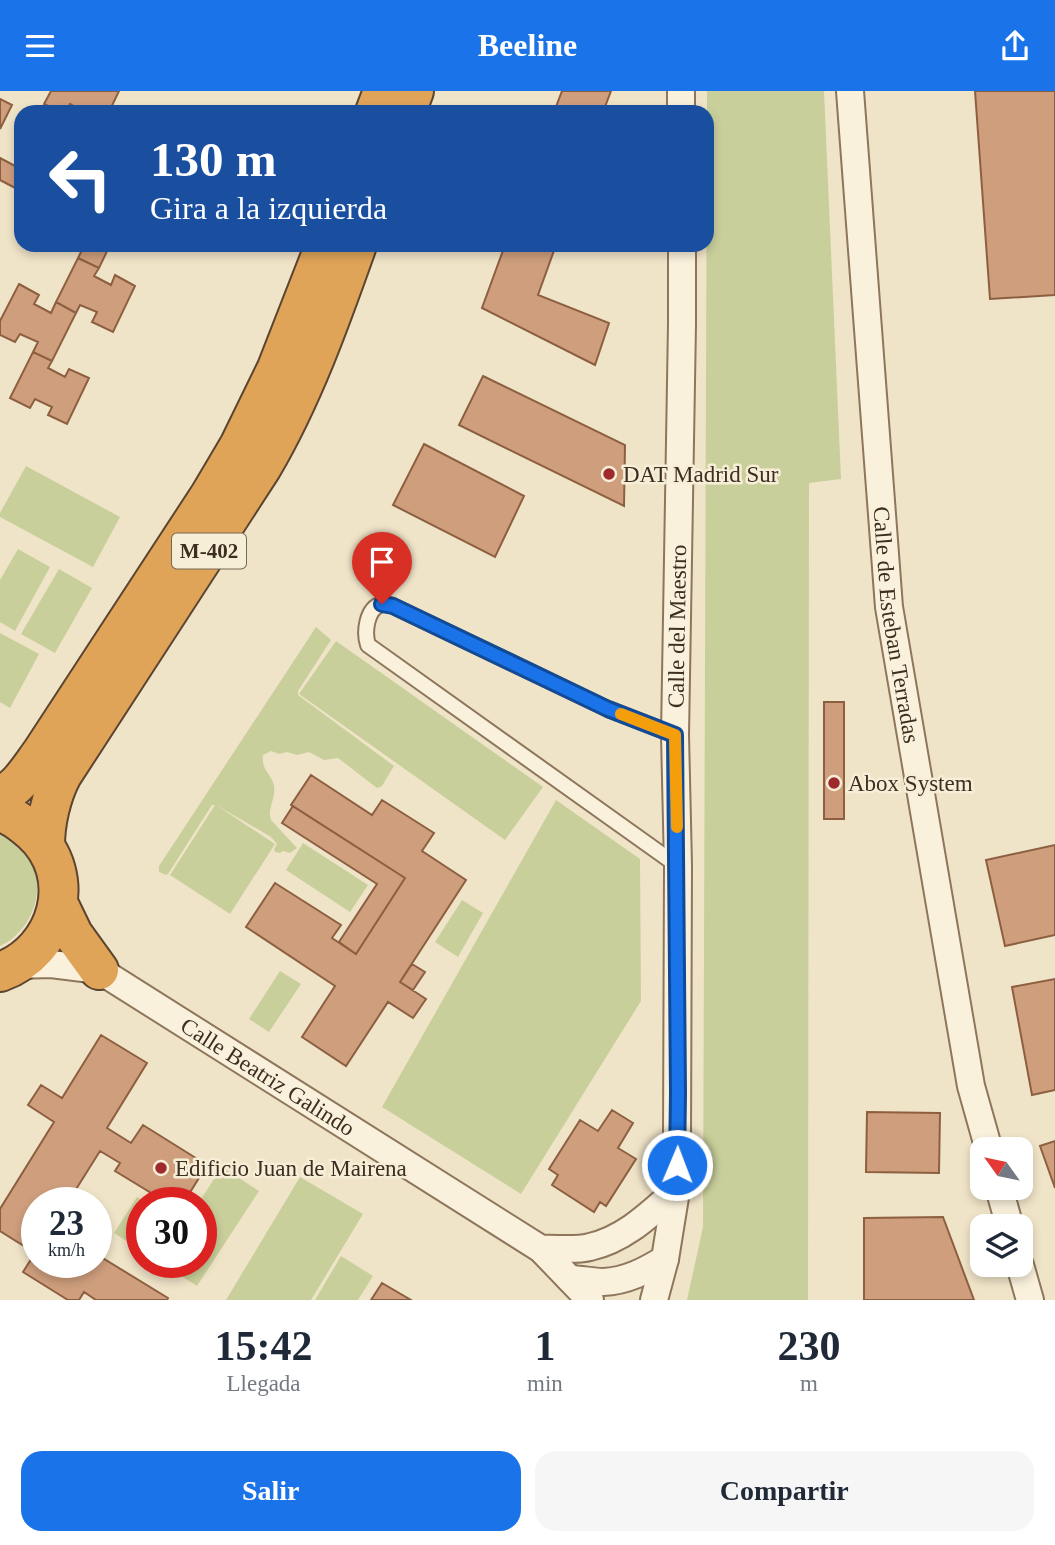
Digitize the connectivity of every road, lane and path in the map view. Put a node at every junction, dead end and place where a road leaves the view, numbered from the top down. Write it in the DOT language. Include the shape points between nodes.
graph roads {
  1 [pos="850,91"];
  2 [pos="322,252"];
  3 [pos="354,252"];
  4 [pos="682,252"];
  5 [pos="675,735"];
  6 [pos="0,796"];
  7 [pos="0,812"];
  8 [pos="678,866"];
  9 [pos="53,885"];
  10 [pos="8,968"];
  11 [pos="99,970"];
  12 [pos="985,1137"];
  13 [pos="676,1191"];
  14 [pos="545,1249"];
  15 [pos="665,1259"];
  16 [pos="1023,1277"];
  17 [pos="584,1287"];
  18 [pos="613,1300"];
  19 [pos="654,1300"];
  20 [pos="1030,1300"];
  1 -- 12 [label="street, Calle de Esteban Terradas" via="889,607 971,1086"];
  2 -- 6 [label="highway, M-402" via="277,368 234,456 36,760 24,777"];
  3 -- 9 [label="highway, M-402" via="283,431 62,775 45,837"];
  4 -- 5 [label="street, Calle del Maestro"];
  5 -- 8 [label="street, Calle del Maestro"];
  5 -- 8 [label="lane" via="608,709 393,606 378,606 365,629 368,645"];
  7 -- 9 [label="highway" via="39,839"];
  8 -- 13 [label="street, Calle del Maestro"];
  9 -- 10 [label="highway, M-402" via="45,939"];
  9 -- 11 [label="highway" via="73,935"];
  10 -- 11 [label="street, Calle Beatriz Galindo" via="51,964"];
  11 -- 14 [label="street, Calle Beatriz Galindo"];
  13 -- 14 [label="street" via="613,1240 587,1248"];
  13 -- 15 [label="street, Calle del Maestro"];
  14 -- 17 [label="street, Calle Beatriz Galindo"];
  15 -- 17 [label="street" via="625,1279"];
  15 -- 19 [label="street, Calle del Maestro"];
  16 -- 20 [label="street"];
  17 -- 18 [label="street, Calle Beatriz Galindo"];
}
